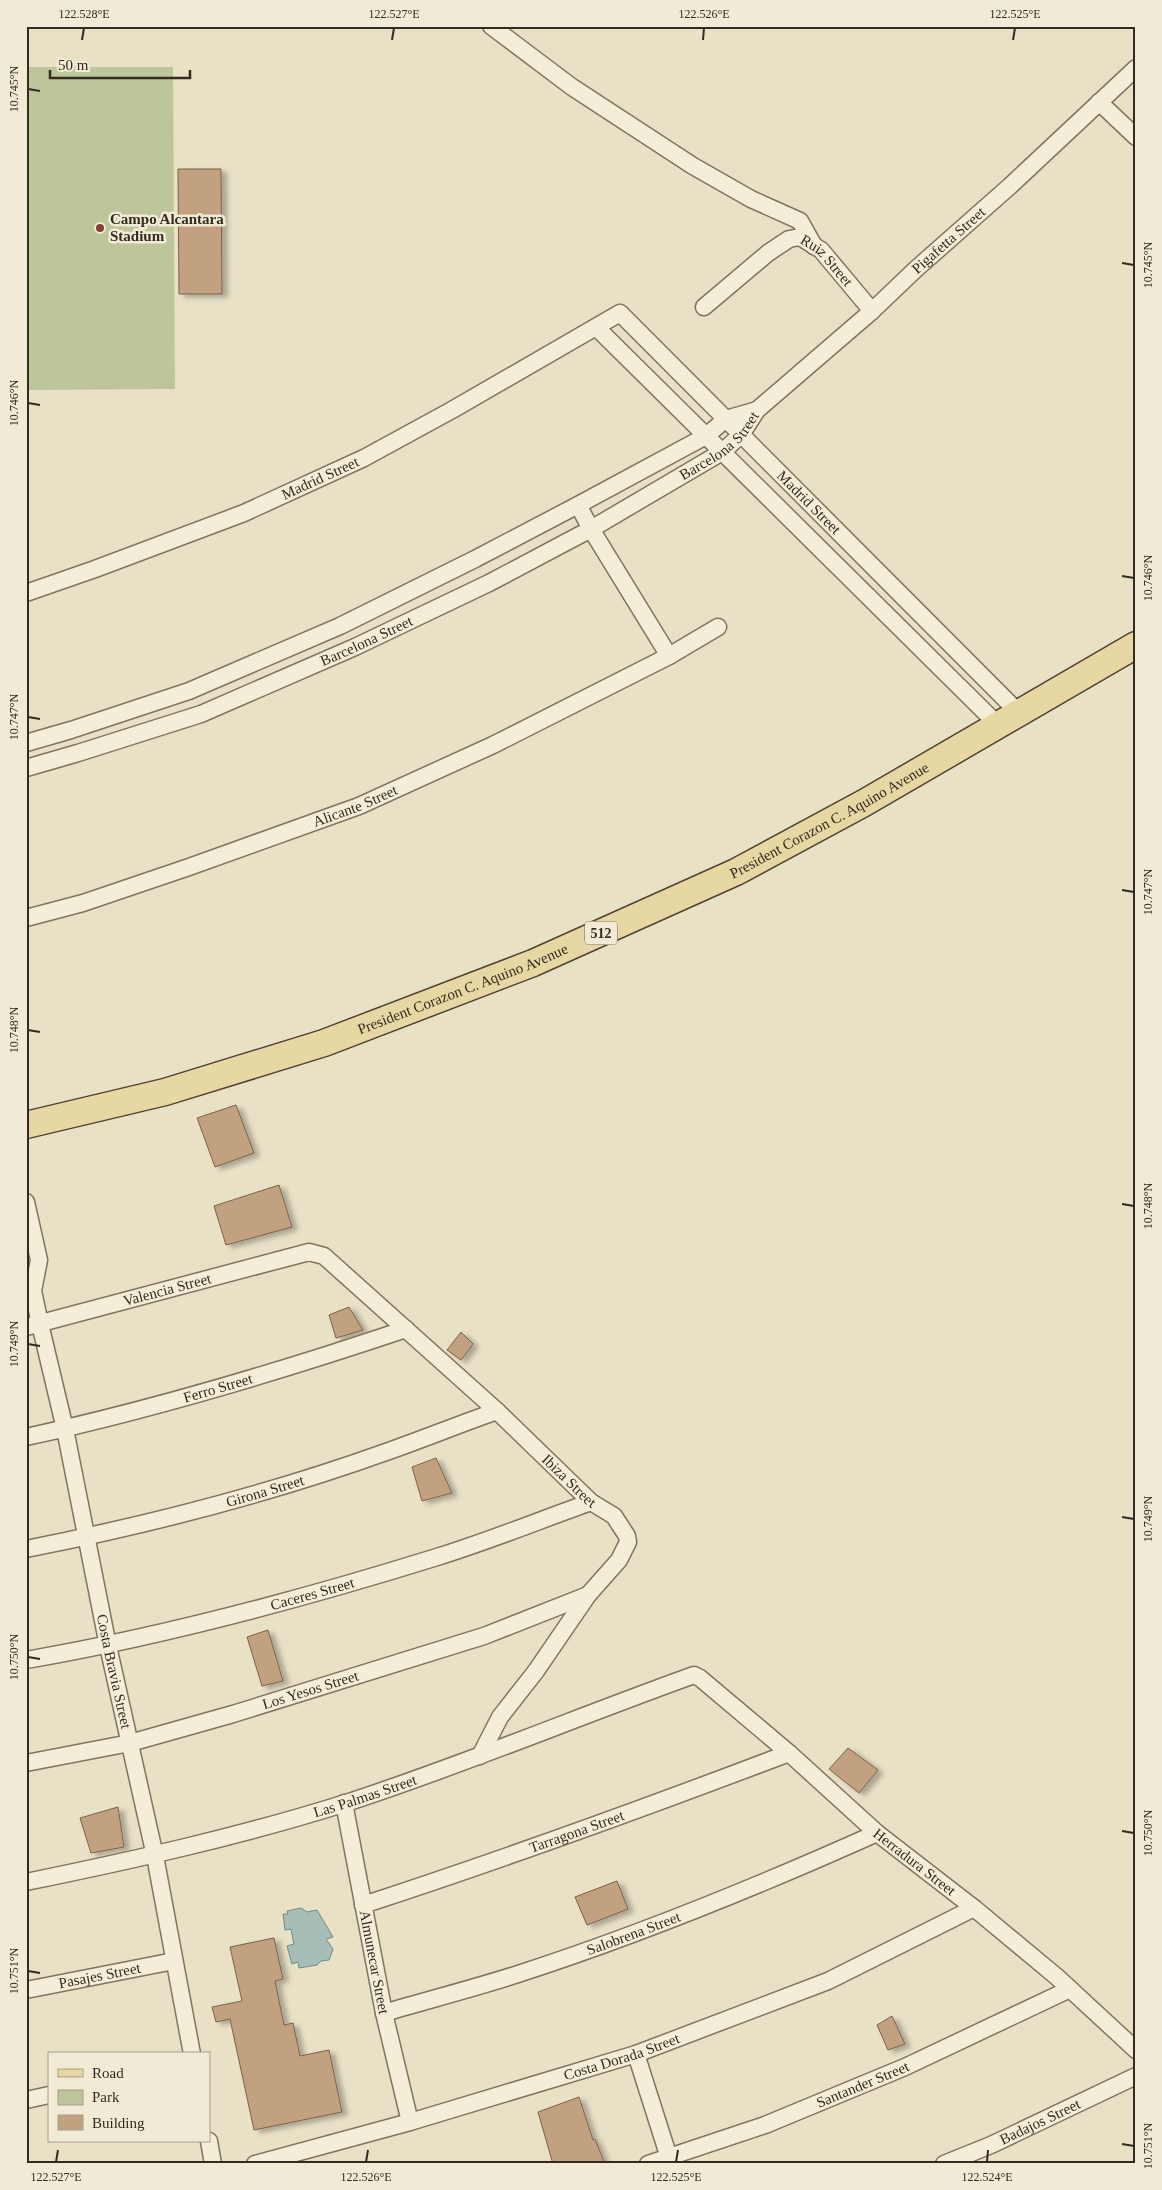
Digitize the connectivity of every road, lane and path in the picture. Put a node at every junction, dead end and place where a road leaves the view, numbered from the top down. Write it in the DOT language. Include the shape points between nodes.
graph roads {
  1 [pos="491,26"];
  2 [pos="1136,68"];
  3 [pos="1099,102"];
  4 [pos="1136,137"];
  5 [pos="814,246"];
  6 [pos="704,307"];
  7 [pos="872,311"];
  8 [pos="597,328"];
  9 [pos="757,410"];
  10 [pos="726,419"];
  11 [pos="741,435"];
  12 [pos="706,436"];
  13 [pos="722,452"];
  14 [pos="578,505"];
  15 [pos="591,529"];
  16 [pos="26,592"];
  17 [pos="718,627"];
  18 [pos="1136,645"];
  19 [pos="669,656"];
  20 [pos="1008,718"];
  21 [pos="26,743"];
  22 [pos="26,768"];
  23 [pos="26,918"];
  24 [pos="26,1126"];
  25 [pos="26,1202"];
  26 [pos="309,1252"];
  27 [pos="30,1286"];
  28 [pos="33,1326"];
  29 [pos="406,1329"];
  30 [pos="497,1411"];
  31 [pos="65,1429"];
  32 [pos="26,1437"];
  33 [pos="591,1502"];
  34 [pos="88,1537"];
  35 [pos="26,1549"];
  36 [pos="588,1594"];
  37 [pos="108,1646"];
  38 [pos="26,1660"];
  39 [pos="694,1675"];
  40 [pos="130,1743"];
  41 [pos="789,1753"];
  42 [pos="480,1756"];
  43 [pos="26,1763"];
  44 [pos="344,1803"];
  45 [pos="877,1833"];
  46 [pos="155,1856"];
  47 [pos="26,1882"];
  48 [pos="363,1905"];
  49 [pos="974,1908"];
  50 [pos="174,1961"];
  51 [pos="1070,1989"];
  52 [pos="26,1990"];
  53 [pos="384,2013"];
  54 [pos="1136,2050"];
  55 [pos="192,2052"];
  56 [pos="636,2054"];
  57 [pos="1136,2076"];
  58 [pos="48,2095"];
  59 [pos="26,2100"];
  60 [pos="410,2122"];
  61 [pos="209,2142"];
  62 [pos="670,2160"];
  63 [pos="213,2164"];
  64 [pos="256,2164"];
  65 [pos="648,2164"];
  66 [pos="944,2164"];
  1 -- 5 [label="street" via="572,87 693,166 751,199 800,221"];
  2 -- 3 [label="street, Pigafetta Street"];
  3 -- 4 [label="street"];
  3 -- 7 [label="street, Pigafetta Street"];
  5 -- 6 [label="street, Ruiz Street" via="800,236 789,238"];
  5 -- 7 [label="street, Ruiz Street" via="821,250"];
  7 -- 9 [label="street, Pigafetta Street"];
  8 -- 10 [label="street, Madrid Street" via="620,313"];
  8 -- 12 [label="street, Madrid Street"];
  8 -- 16 [label="street, Madrid Street" via="364,458 244,513"];
  9 -- 10 [label="street, Barcelona Street"];
  9 -- 11 [label="street, Barcelona Street"];
  10 -- 11 [label="street, Madrid Street"];
  10 -- 12 [label="street, Barcelona Street"];
  11 -- 13 [label="street, Barcelona Street"];
  11 -- 20 [label="street, Madrid Street"];
  12 -- 13 [label="street, Madrid Street"];
  12 -- 14 [label="street, Barcelona Street"];
  13 -- 15 [label="street, Barcelona Street"];
  13 -- 20 [label="street, Madrid Street"];
  14 -- 15 [label="street"];
  14 -- 21 [label="street, Barcelona Street" via="340,626 189,691"];
  15 -- 19 [label="street"];
  15 -- 22 [label="street, Barcelona Street" via="373,639 201,714"];
  17 -- 19 [label="street, Alicante Street"];
  18 -- 20 [label="main road, President Corazon C. Aquino Avenue / 512"];
  19 -- 23 [label="street, Alicante Street" via="493,746 359,806 83,903"];
  20 -- 24 [label="main road, President Corazon C. Aquino Avenue / 512" via="864,803 736,872 533,963 324,1043 165,1092"];
  25 -- 27 [label="street, Costa Bravia Street" via="39,1260"];
  26 -- 28 [label="street, Valencia Street"];
  26 -- 29 [label="street, Ibiza Street" via="324,1256"];
  27 -- 28 [label="street, Costa Bravia Street"];
  28 -- 31 [label="street, Costa Bravia Street"];
  29 -- 30 [label="street, Ibiza Street"];
  29 -- 31 [label="street, Ferro Street" via="179,1400"];
  30 -- 33 [label="street, Ibiza Street"];
  30 -- 34 [label="street, Girona Street" via="385,1452 244,1497"];
  31 -- 32 [label="street, Ferro Street"];
  31 -- 34 [label="street, Costa Bravia Street"];
  33 -- 36 [label="street, Ibiza Street" via="614,1516 624,1529 628,1542 619,1560"];
  33 -- 37 [label="street, Caceres Street" via="439,1556 276,1604"];
  34 -- 35 [label="street, Girona Street"];
  34 -- 37 [label="street, Costa Bravia Street"];
  36 -- 40 [label="street, Los Yesos Street" via="484,1636"];
  36 -- 42 [label="street, Ibiza Street" via="536,1671 500,1717"];
  37 -- 38 [label="street, Caceres Street"];
  37 -- 40 [label="street, Costa Bravia Street"];
  39 -- 41 [label="street, Herradura Street"];
  39 -- 42 [label="street, Las Palmas Street"];
  40 -- 43 [label="street, Los Yesos Street"];
  40 -- 46 [label="street, Costa Bravia Street"];
  41 -- 45 [label="street, Herradura Street"];
  41 -- 48 [label="street, Tarragona Street" via="511,1857"];
  42 -- 44 [label="street, Las Palmas Street"];
  44 -- 46 [label="street, Las Palmas Street"];
  44 -- 48 [label="street, Almunecar Street"];
  45 -- 49 [label="street, Herradura Street"];
  45 -- 53 [label="street, Salobrena Street" via="656,1924 516,1975"];
  46 -- 47 [label="street, Las Palmas Street"];
  46 -- 50 [label="street, Costa Bravia Street"];
  48 -- 53 [label="street, Almunecar Street"];
  49 -- 51 [label="street, Herradura Street"];
  49 -- 56 [label="street, Costa Dorada Street" via="828,1980"];
  50 -- 52 [label="street, Pasajes Street"];
  50 -- 55 [label="street, Costa Bravia Street"];
  51 -- 54 [label="street, Herradura Street"];
  51 -- 62 [label="street, Santander Street" via="905,2067"];
  53 -- 60 [label="street, Almunecar Street"];
  56 -- 60 [label="street, Costa Dorada Street"];
  56 -- 62 [label="street"];
  57 -- 66 [label="street, Badajos Street"];
  58 -- 59 [label="street"];
  60 -- 64 [label="street, Costa Dorada Street"];
  61 -- 63 [label="street"];
  62 -- 65 [label="street, Santander Street"];
}
